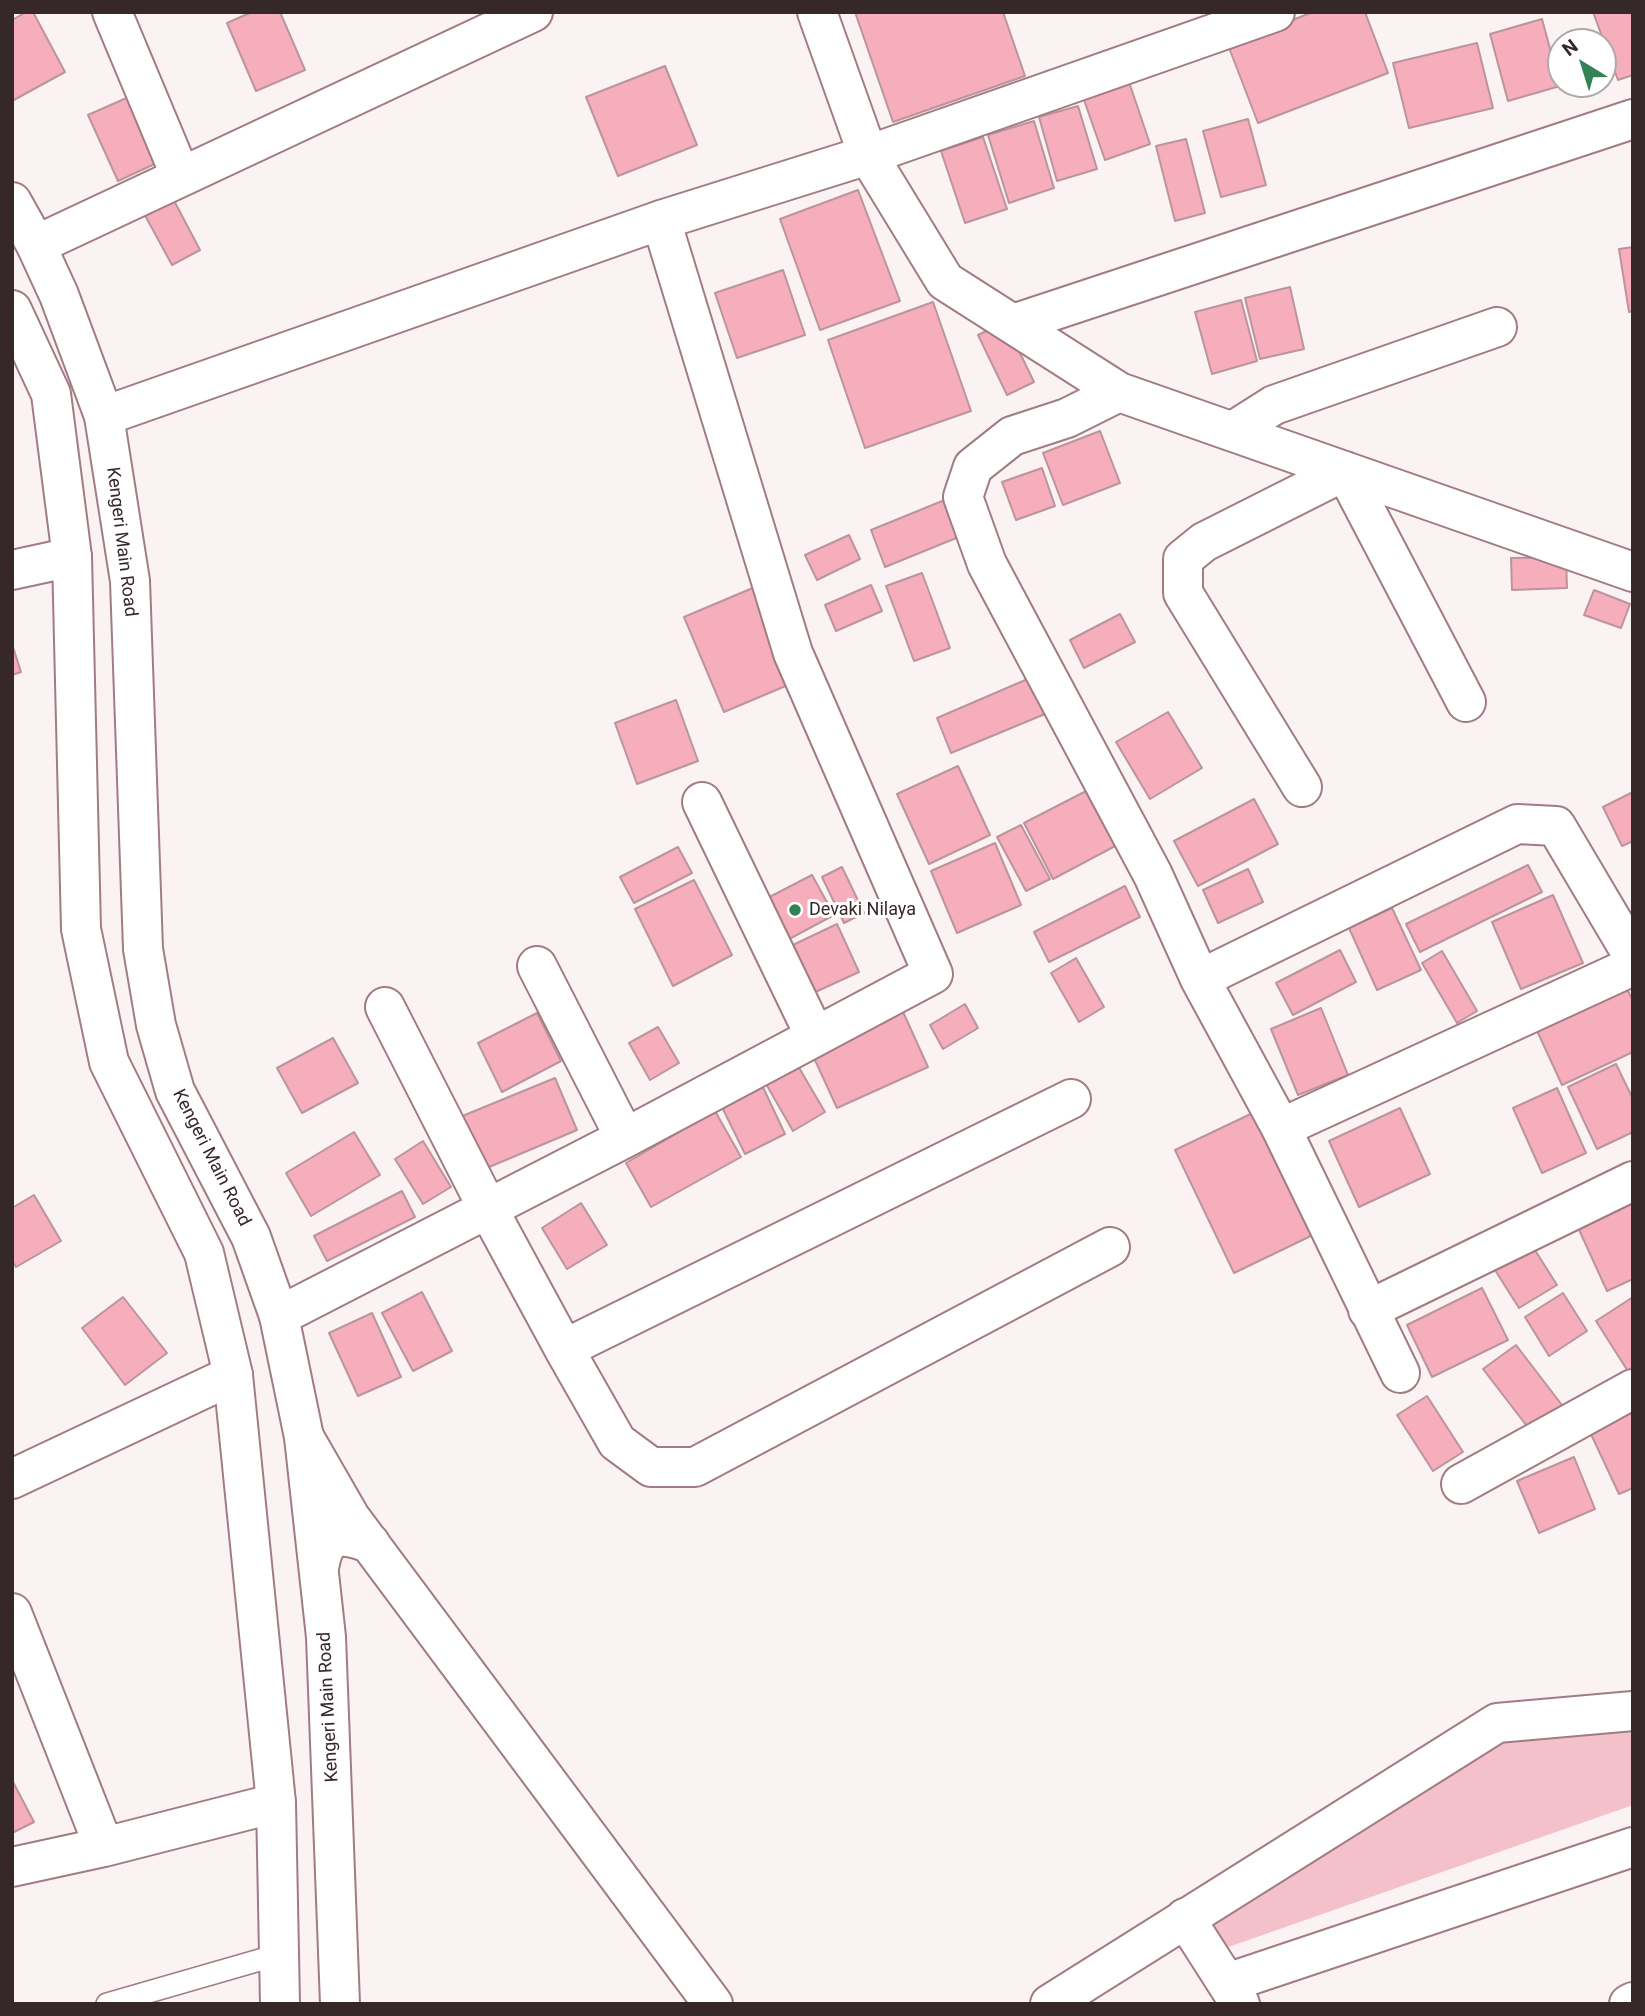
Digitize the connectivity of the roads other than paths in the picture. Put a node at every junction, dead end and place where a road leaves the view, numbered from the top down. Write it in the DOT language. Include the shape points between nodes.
graph roads {
  1 [pos="112,12"];
  2 [pos="533,12"];
  3 [pos="817,12"];
  4 [pos="1275,12"];
  5 [pos="1633,119"];
  6 [pos="868,155"];
  7 [pos="181,177"];
  8 [pos="12,202"];
  9 [pos="661,220"];
  10 [pos="36,245"];
  11 [pos="12,310"];
  12 [pos="1013,324"];
  13 [pos="1497,327"];
  14 [pos="1119,391"];
  15 [pos="104,416"];
  16 [pos="1233,432"];
  17 [pos="1345,471"];
  18 [pos="72,557"];
  19 [pos="12,570"];
  20 [pos="1633,572"];
  21 [pos="1466,702"];
  22 [pos="1302,787"];
  23 [pos="702,802"];
  24 [pos="1633,956"];
  25 [pos="537,966"];
  26 [pos="1633,966"];
  27 [pos="1200,979"];
  28 [pos="385,1007"];
  29 [pos="815,1036"];
  30 [pos="1071,1099"];
  31 [pos="1281,1128"];
  32 [pos="625,1138"];
  33 [pos="1633,1181"];
  34 [pos="487,1208"];
  35 [pos="1110,1247"];
  36 [pos="1368,1310"];
  37 [pos="279,1316"];
  38 [pos="564,1349"];
  39 [pos="1400,1373"];
  40 [pos="233,1375"];
  41 [pos="1633,1389"];
  42 [pos="304,1437"];
  43 [pos="12,1479"];
  44 [pos="1461,1484"];
  45 [pos="370,1543"];
  46 [pos="319,1568"];
  47 [pos="12,1613"];
  48 [pos="1633,1711"];
  49 [pos="276,1803"];
  50 [pos="104,1847"];
  51 [pos="1633,1847"];
  52 [pos="12,1867"];
  53 [pos="1185,1919"];
  54 [pos="277,1955"];
  55 [pos="1233,1994"];
  56 [pos="107,2004"];
  57 [pos="280,2004"];
  58 [pos="340,2004"];
  59 [pos="713,2004"];
  60 [pos="1050,2004"];
  1 -- 7 [label="street"];
  2 -- 7 [label="street"];
  3 -- 6 [label="street"];
  4 -- 6 [label="street"];
  5 -- 12 [label="street"];
  6 -- 9 [label="street"];
  6 -- 12 [label="street" via="945,281"];
  7 -- 10 [label="street"];
  8 -- 10 [label="street, Kengeri Main Road"];
  9 -- 15 [label="street"];
  9 -- 29 [label="street" via="793,653 933,974"];
  10 -- 15 [label="street, Kengeri Main Road" via="86,361"];
  11 -- 18 [label="street" via="51,394"];
  12 -- 14 [label="street"];
  13 -- 16 [label="street" via="1274,405"];
  14 -- 16 [label="street"];
  14 -- 27 [label="street" via="1067,418 1012,436 973,467 963,497 988,564 1153,875"];
  15 -- 37 [label="street, Kengeri Main Road" via="130,581 143,949 156,1026 175,1091 251,1237"];
  16 -- 17 [label="street"];
  17 -- 20 [label="street"];
  17 -- 21 [label="street"];
  17 -- 22 [label="street" via="1204,542 1183,559 1183,593"];
  18 -- 19 [label="street"];
  18 -- 40 [label="street" via="81,929 109,1062 204,1252"];
  23 -- 29 [label="street"];
  24 -- 27 [label="street" via="1556,826 1517,824"];
  25 -- 32 [label="street"];
  26 -- 31 [label="street"];
  27 -- 31 [label="street"];
  28 -- 34 [label="street"];
  29 -- 32 [label="street"];
  30 -- 38 [label="street"];
  31 -- 36 [label="street"];
  32 -- 34 [label="street"];
  33 -- 36 [label="street"];
  34 -- 37 [label="street"];
  34 -- 38 [label="street"];
  35 -- 38 [label="street" via="695,1467 651,1467 617,1441"];
  36 -- 39 [label="street"];
  37 -- 42 [label="street, Kengeri Main Road"];
  40 -- 43 [label="street"];
  40 -- 49 [label="street"];
  41 -- 44 [label="street"];
  42 -- 45 [label="street"];
  42 -- 46 [label="street, Kengeri Main Road"];
  45 -- 46 [label="street" via="345,1535 331,1539 323,1548"];
  45 -- 59 [label="street"];
  46 -- 58 [label="street, Kengeri Main Road" via="327,1637"];
  47 -- 50 [label="street"];
  48 -- 53 [label="street" via="1497,1723"];
  49 -- 50 [label="street"];
  49 -- 54 [label="street"];
  50 -- 52 [label="street"];
  51 -- 55 [label="street"];
  53 -- 55 [label="street"];
  53 -- 60 [label="street"];
  54 -- 56 [label="lane"];
  54 -- 57 [label="street"];
}
